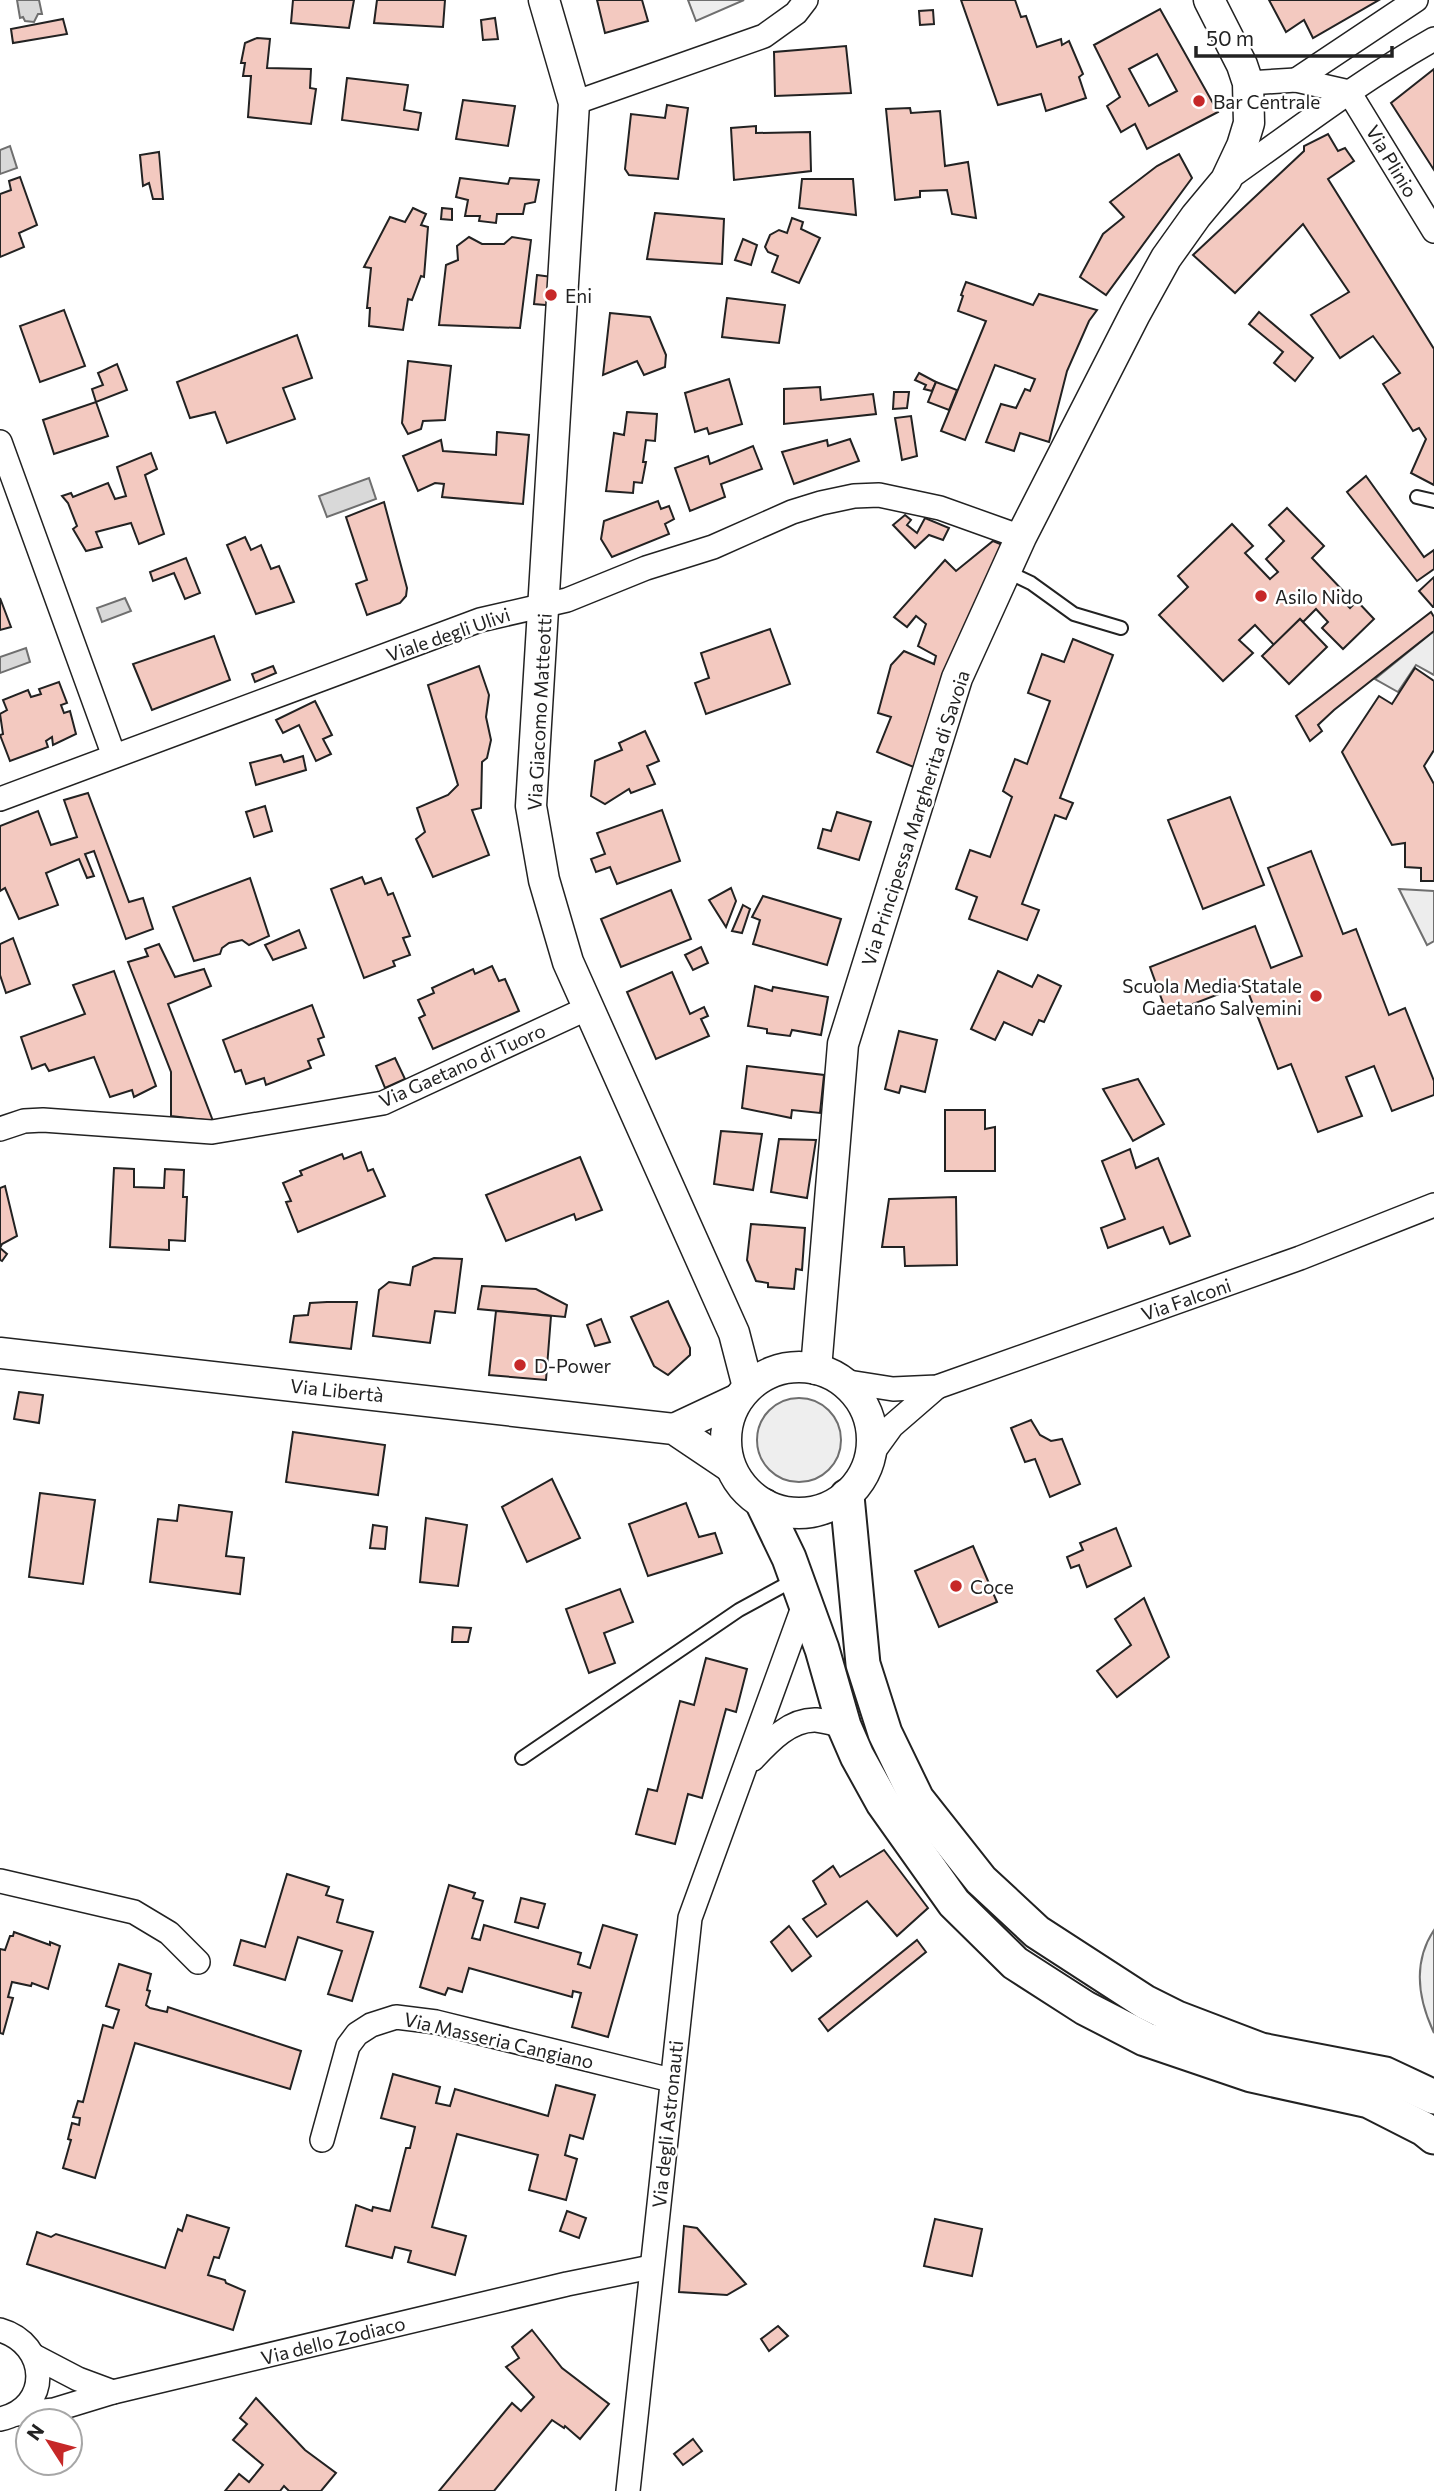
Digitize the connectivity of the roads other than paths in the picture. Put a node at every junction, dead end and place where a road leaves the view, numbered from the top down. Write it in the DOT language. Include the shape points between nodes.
graph roads {
  1 [pos="544,0"];
  2 [pos="806,0"];
  3 [pos="1209,0"];
  4 [pos="1416,0"];
  5 [pos="1434,39"];
  6 [pos="1296,80"];
  7 [pos="1248,83"];
  8 [pos="1349,92"];
  9 [pos="574,103"];
  10 [pos="1226,180"];
  11 [pos="1434,231"];
  12 [pos="0,442"];
  13 [pos="1417,497"];
  14 [pos="1434,501"];
  15 [pos="1021,537"];
  16 [pos="1006,571"];
  17 [pos="545,606"];
  18 [pos="1121,628"];
  19 [pos="114,756"];
  20 [pos="0,799"];
  21 [pos="587,1008"];
  22 [pos="0,1129"];
  23 [pos="1434,1205"];
  24 [pos="0,1353"];
  25 [pos="829,1375"];
  26 [pos="937,1387"];
  27 [pos="743,1393"];
  28 [pos="674,1429"];
  29 [pos="871,1455"];
  30 [pos="729,1466"];
  31 [pos="846,1496"];
  32 [pos="764,1506"];
  33 [pos="801,1591"];
  34 [pos="844,1726"];
  35 [pos="522,1758"];
  36 [pos="746,1766"];
  37 [pos="0,1881"];
  38 [pos="198,1962"];
  39 [pos="671,2080"];
  40 [pos="1434,2096"];
  41 [pos="1434,2137"];
  42 [pos="322,2140"];
  43 [pos="651,2267"];
  44 [pos="0,2330"];
  45 [pos="34,2356"];
  46 [pos="113,2392"];
  47 [pos="8,2416"];
  48 [pos="628,2491"];
  1 -- 9 [label="street, Via Giacomo Matteotti"];
  2 -- 9 [label="street" via="764,36"];
  3 -- 7 [label="street, Via Principessa Margherita di Savoia"];
  4 -- 6 [label="street"];
  5 -- 8 [label="street"];
  6 -- 7 [label="street"];
  6 -- 8 [label="street"];
  7 -- 10 [label="street, Via Principessa Margherita di Savoia" via="1249,123"];
  8 -- 10 [label="street"];
  8 -- 11 [label="street, Via Plinio"];
  9 -- 17 [label="street, Via Giacomo Matteotti"];
  10 -- 15 [label="street, Via Principessa Margherita di Savoia" via="1166,258"];
  12 -- 19 [label="street"];
  13 -- 14 [label="lane"];
  15 -- 16 [label="street, Via Principessa Margherita di Savoia"];
  15 -- 17 [label="street, Viale degli Ulivi" via="940,508 879,495 854,496 792,512 713,547"];
  16 -- 18 [label="lane" via="1073,614"];
  16 -- 25 [label="street, Via Principessa Margherita di Savoia" via="957,678 844,1044"];
  17 -- 19 [label="street, Viale degli Ulivi" via="480,620"];
  17 -- 21 [label="street, Via Giacomo Matteotti" via="531,806 544,880"];
  19 -- 20 [label="street, Viale degli Ulivi"];
  21 -- 22 [label="street, Via Gaetano di Tuoro" via="383,1103 212,1132 43,1120"];
  21 -- 27 [label="street, Via Giacomo Matteotti" via="734,1332"];
  23 -- 26 [label="street, Via Falconi" via="1300,1258"];
  24 -- 28 [label="street, Via Libertà"];
  25 -- 26 [label="street, Via Falconi" via="893,1390"];
  25 -- 27 [label="street" via="790,1367 769,1372"];
  25 -- 29 [label="street" via="856,1393 867,1413"];
  26 -- 29 [label="street, Via Falconi" via="892,1426"];
  27 -- 28 [label="street"];
  27 -- 30 [label="street" via="728,1418 725,1446"];
  28 -- 30 [label="street, Via Libertà"];
  29 -- 31 [label="street" via="862,1479"];
  30 -- 32 [label="street" via="748,1495"];
  31 -- 32 [label="street" via="828,1508 804,1514"];
  31 -- 40 [label="main road" via="863,1664 885,1733 917,1799 981,1880 1037,1932 1177,2018 1261,2050 1385,2074"];
  32 -- 33 [label="main road"];
  33 -- 34 [label="main road"];
  33 -- 35 [label="lane" via="739,1610"];
  33 -- 36 [label="street, Via degli Astronauti"];
  34 -- 36 [label="street, Via degli Astronauti" via="814,1720 795,1724 769,1741"];
  34 -- 41 [label="main road" via="883,1803 916,1852 954,1903 1015,1963 1085,2008 1145,2039 1251,2075 1369,2101"];
  36 -- 39 [label="street, Via degli Astronauti" via="690,1918"];
  37 -- 38 [label="street" via="134,1912 169,1933"];
  39 -- 42 [label="street, Via Masseria Cangiano" via="436,2022 396,2017 371,2025 348,2046"];
  39 -- 43 [label="street, Via degli Astronauti"];
  43 -- 46 [label="street, Via dello Zodiaco"];
  43 -- 48 [label="street, Via degli Astronauti"];
  44 -- 45 [label="street" via="26,2343"];
  45 -- 46 [label="street"];
  45 -- 47 [label="street" via="38,2369 34,2395"];
  46 -- 47 [label="street, Via dello Zodiaco" via="54,2410"];
}
